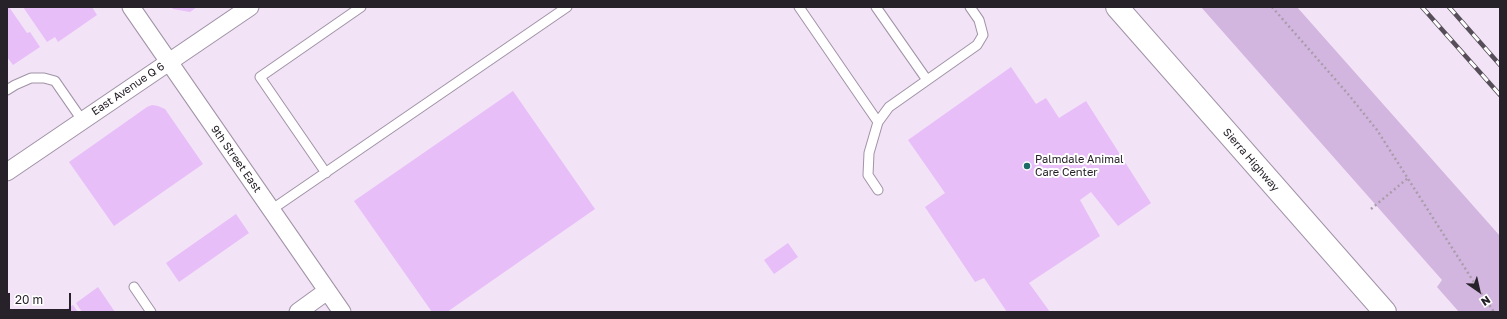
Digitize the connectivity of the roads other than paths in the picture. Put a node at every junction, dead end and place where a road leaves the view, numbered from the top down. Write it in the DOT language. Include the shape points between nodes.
graph roads {
  1 [pos="131,7"];
  2 [pos="250,7"];
  3 [pos="362,7"];
  4 [pos="567,7"];
  5 [pos="799,7"];
  6 [pos="876,7"];
  7 [pos="970,7"];
  8 [pos="1117,7"];
  9 [pos="169,62"];
  10 [pos="927,80"];
  11 [pos="7,90"];
  12 [pos="82,120"];
  13 [pos="878,122"];
  14 [pos="7,172"];
  15 [pos="326,173"];
  16 [pos="878,190"];
  17 [pos="271,210"];
  18 [pos="134,287"];
  19 [pos="327,291"];
  20 [pos="151,312"];
  21 [pos="298,312"];
  22 [pos="342,312"];
  23 [pos="1385,312"];
  1 -- 9 [label="street, 9th Street East"];
  2 -- 9 [label="street, East Avenue Q 6"];
  3 -- 15 [label="lane" via="260,77"];
  4 -- 15 [label="lane"];
  5 -- 13 [label="lane"];
  6 -- 10 [label="lane"];
  7 -- 10 [label="lane" via="979,20 983,35 977,45"];
  8 -- 23 [label="main road, Sierra Highway"];
  9 -- 12 [label="street, East Avenue Q 6"];
  9 -- 17 [label="street, 9th Street East"];
  10 -- 13 [label="lane" via="889,107"];
  11 -- 12 [label="lane" via="31,78 55,81"];
  12 -- 14 [label="street, East Avenue Q 6"];
  13 -- 16 [label="lane" via="869,153 868,175"];
  15 -- 17 [label="lane"];
  17 -- 19 [label="street, 9th Street East"];
  18 -- 20 [label="lane"];
  19 -- 21 [label="street"];
  19 -- 22 [label="street, 9th Street East"];
}
